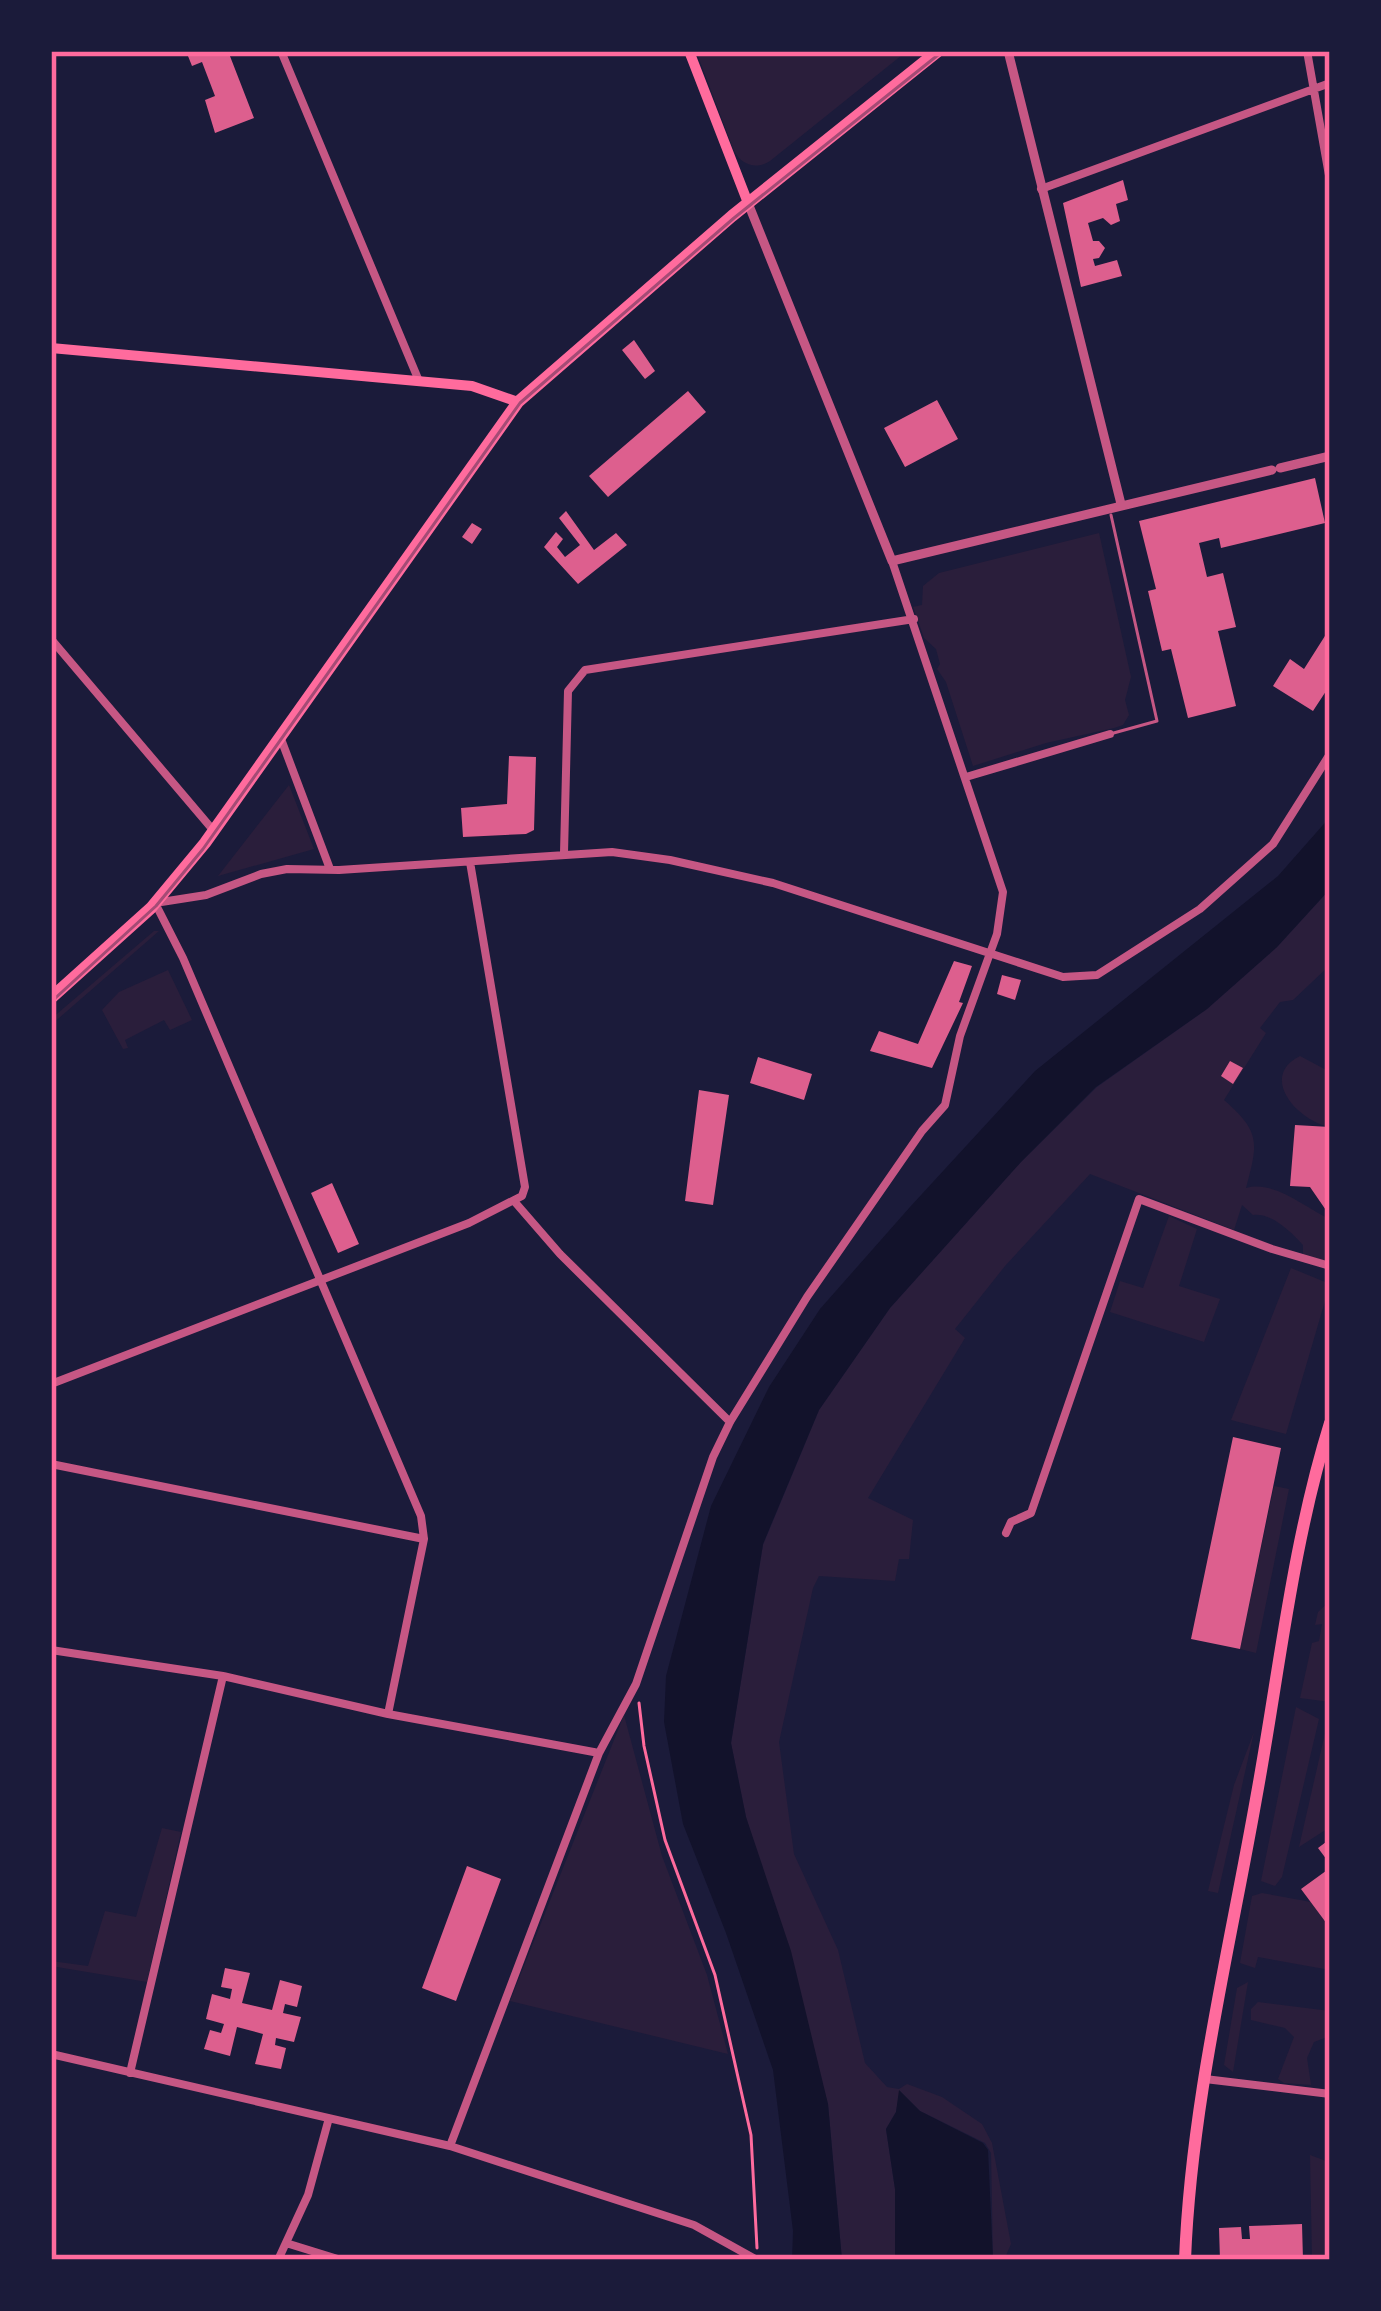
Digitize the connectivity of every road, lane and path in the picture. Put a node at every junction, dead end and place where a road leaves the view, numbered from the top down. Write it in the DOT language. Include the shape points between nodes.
graph roads {
  1 [pos="281,51"];
  2 [pos="689,51"];
  3 [pos="938,51"];
  4 [pos="1007,51"];
  5 [pos="1307,51"];
  6 [pos="1330,83"];
  7 [pos="1314,90"];
  8 [pos="1330,181"];
  9 [pos="1041,189"];
  10 [pos="748,203"];
  11 [pos="51,348"];
  12 [pos="419,381"];
  13 [pos="518,402"];
  14 [pos="1330,455"];
  15 [pos="1115,506"];
  16 [pos="892,561"];
  17 [pos="914,619"];
  18 [pos="51,639"];
  19 [pos="1109,734"];
  20 [pos="281,739"];
  21 [pos="1330,754"];
  22 [pos="966,777"];
  23 [pos="213,831"];
  24 [pos="564,853"];
  25 [pos="470,862"];
  26 [pos="331,870"];
  27 [pos="155,903"];
  28 [pos="987,954"];
  29 [pos="51,998"];
  30 [pos="514,1202"];
  31 [pos="1330,1266"];
  32 [pos="320,1278"];
  33 [pos="51,1384"];
  34 [pos="730,1422"];
  35 [pos="1330,1423"];
  36 [pos="51,1464"];
  37 [pos="1006,1533"];
  38 [pos="424,1539"];
  39 [pos="51,1650"];
  40 [pos="223,1676"];
  41 [pos="636,1684"];
  42 [pos="388,1714"];
  43 [pos="599,1753"];
  44 [pos="51,2054"];
  45 [pos="130,2073"];
  46 [pos="1205,2079"];
  47 [pos="1330,2094"];
  48 [pos="329,2118"];
  49 [pos="450,2146"];
  50 [pos="286,2242"];
  51 [pos="757,2259"];
  52 [pos="278,2260"];
  53 [pos="341,2260"];
  54 [pos="1185,2260"];
  1 -- 12 [label="street"];
  2 -- 10 [label="main road"];
  3 -- 10 [label="main road"];
  4 -- 9 [label="street"];
  5 -- 7 [label="street"];
  6 -- 7 [label="street"];
  7 -- 8 [label="street"];
  7 -- 9 [label="street"];
  9 -- 15 [label="street"];
  10 -- 13 [label="main road"];
  10 -- 16 [label="street"];
  11 -- 12 [label="main road"];
  12 -- 13 [label="main road" via="472,386"];
  13 -- 20 [label="main road"];
  14 -- 15 [label="street"];
  15 -- 16 [label="street"];
  15 -- 19 [label="lane" via="1157,721"];
  16 -- 17 [label="street"];
  17 -- 22 [label="street"];
  17 -- 24 [label="street" via="578,676 568,692"];
  18 -- 23 [label="street"];
  19 -- 22 [label="street"];
  20 -- 23 [label="main road"];
  20 -- 26 [label="street"];
  21 -- 28 [label="street" via="1252,865 1119,964 1097,976 1063,977"];
  22 -- 28 [label="street" via="1003,892"];
  23 -- 27 [label="main road"];
  24 -- 25 [label="street"];
  24 -- 28 [label="street" via="670,860 772,883"];
  25 -- 26 [label="street"];
  25 -- 30 [label="street" via="525,1187"];
  26 -- 27 [label="street" via="287,869"];
  27 -- 29 [label="main road"];
  27 -- 32 [label="street"];
  28 -- 34 [label="street" via="945,1105 807,1297"];
  30 -- 32 [label="street"];
  30 -- 34 [label="street"];
  31 -- 37 [label="street" via="1139,1199 1031,1513"];
  32 -- 33 [label="street"];
  32 -- 38 [label="street"];
  34 -- 41 [label="street"];
  35 -- 46 [label="main road" via="1296,1558"];
  36 -- 38 [label="street"];
  38 -- 42 [label="street"];
  39 -- 40 [label="street"];
  40 -- 42 [label="street"];
  40 -- 45 [label="street"];
  41 -- 43 [label="street"];
  41 -- 51 [label="path" via="664,1840 715,1975 751,2135"];
  42 -- 43 [label="street"];
  43 -- 49 [label="street"];
  44 -- 45 [label="street"];
  45 -- 48 [label="street"];
  46 -- 47 [label="street"];
  46 -- 54 [label="main road"];
  48 -- 49 [label="street"];
  48 -- 50 [label="street"];
  49 -- 51 [label="street" via="694,2224"];
  50 -- 52 [label="street"];
  50 -- 53 [label="street"];
}
